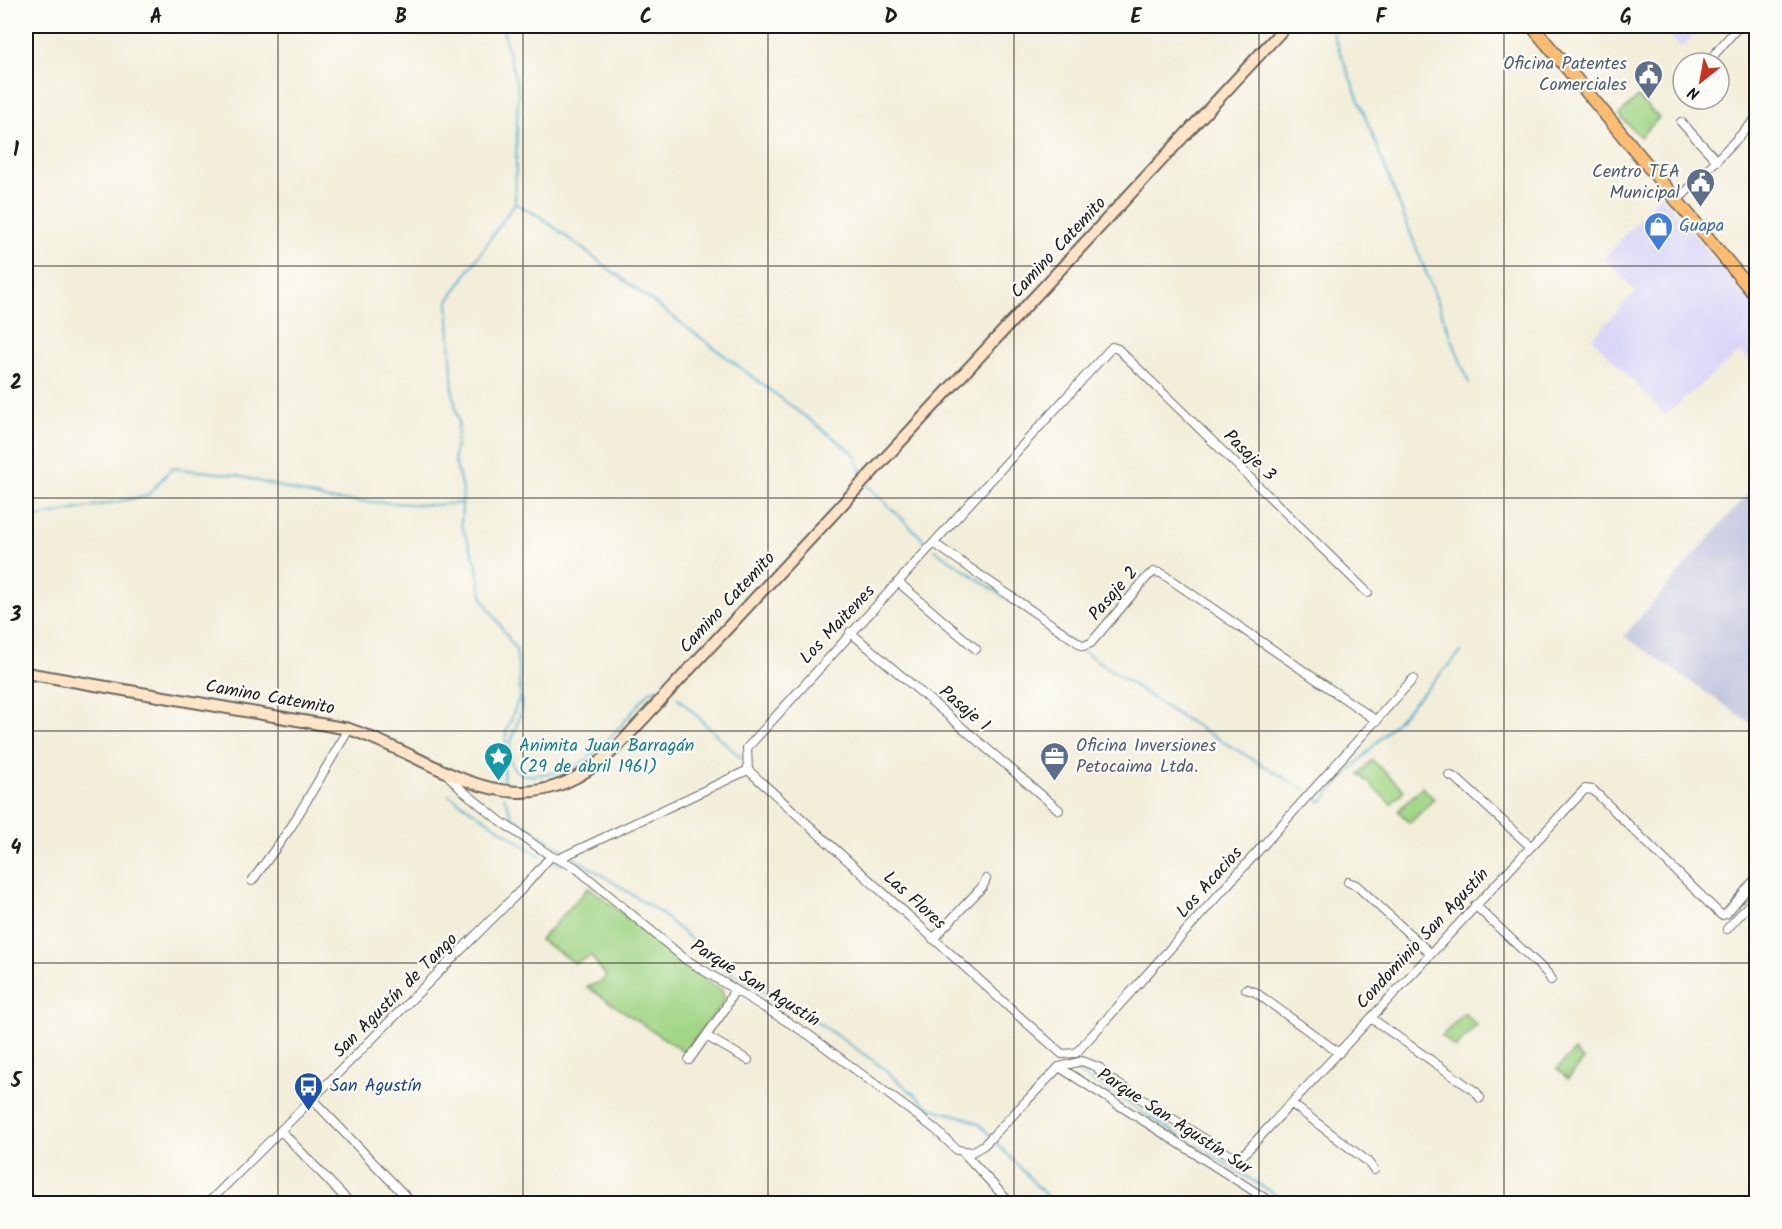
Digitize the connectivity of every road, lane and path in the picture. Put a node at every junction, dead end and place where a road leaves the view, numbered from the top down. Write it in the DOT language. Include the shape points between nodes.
graph roads {
  1 [pos="1286,26"];
  2 [pos="1532,26"];
  3 [pos="1739,26"];
  4 [pos="1752,26"];
  5 [pos="1756,29"];
  6 [pos="1717,51"];
  7 [pos="1756,119"];
  8 [pos="1681,122"];
  9 [pos="1717,161"];
  10 [pos="1677,201"];
  11 [pos="1756,296"];
  12 [pos="1108,351"];
  13 [pos="935,544"];
  14 [pos="898,582"];
  15 [pos="1368,593"];
  16 [pos="850,632"];
  17 [pos="976,649"];
  18 [pos="26,673"];
  19 [pos="1413,679"];
  20 [pos="1377,721"];
  21 [pos="349,729"];
  22 [pos="748,770"];
  23 [pos="447,774"];
  24 [pos="1449,775"];
  25 [pos="482,788"];
  26 [pos="474,800"];
  27 [pos="1059,810"];
  28 [pos="1530,846"];
  29 [pos="561,856"];
  30 [pos="1756,878"];
  31 [pos="986,879"];
  32 [pos="252,881"];
  33 [pos="1348,882"];
  34 [pos="1756,897"];
  35 [pos="1475,905"];
  36 [pos="1727,929"];
  37 [pos="933,939"];
  38 [pos="1431,954"];
  39 [pos="1551,980"];
  40 [pos="1246,989"];
  41 [pos="734,990"];
  42 [pos="1371,1018"];
  43 [pos="706,1036"];
  44 [pos="1060,1052"];
  45 [pos="1339,1053"];
  46 [pos="689,1060"];
  47 [pos="748,1060"];
  48 [pos="1059,1067"];
  49 [pos="1480,1098"];
  50 [pos="313,1100"];
  51 [pos="1292,1104"];
  52 [pos="281,1131"];
  53 [pos="963,1152"];
  54 [pos="1374,1170"];
  55 [pos="207,1203"];
  56 [pos="351,1203"];
  57 [pos="413,1203"];
  58 [pos="1011,1203"];
  59 [pos="1274,1203"];
  1 -- 25 [label="main road, Camino Catemito" via="604,760 584,775 558,786 518,791"];
  2 -- 10 [label="main road"];
  3 -- 6 [label="street"];
  4 -- 5 [label="street"];
  7 -- 9 [label="street"];
  8 -- 9 [label="street"];
  9 -- 10 [label="street"];
  10 -- 11 [label="main road"];
  12 -- 13 [label="street, Los Maitenes"];
  12 -- 15 [label="street, Pasaje 3" via="1112,347 1118,349"];
  13 -- 14 [label="street, Los Maitenes"];
  13 -- 20 [label="street, Pasaje 2" via="1083,646 1091,644 1148,576 1161,573"];
  14 -- 16 [label="street, Los Maitenes"];
  14 -- 17 [label="street"];
  16 -- 22 [label="street, Los Maitenes" via="747,748"];
  16 -- 27 [label="street, Pasaje 1"];
  18 -- 21 [label="main road, Camino Catemito"];
  19 -- 20 [label="street"];
  20 -- 44 [label="street, Los Acacios" via="1076,1053"];
  21 -- 23 [label="main road, Camino Catemito"];
  21 -- 32 [label="street" via="291,827"];
  22 -- 29 [label="street"];
  22 -- 37 [label="street, Las Flores"];
  23 -- 25 [label="main road, Camino Catemito"];
  23 -- 26 [label="street, Parque San Agustín"];
  24 -- 28 [label="street"];
  25 -- 26 [label="street"];
  26 -- 29 [label="street, Parque San Agustín"];
  28 -- 30 [label="street, Condominio San Agustín" via="1582,791 1591,789 1719,914 1726,914"];
  28 -- 35 [label="street, Condominio San Agustín"];
  29 -- 41 [label="street, Parque San Agustín" via="685,959"];
  29 -- 50 [label="street, San Agustín de Tango" via="540,871"];
  31 -- 37 [label="street"];
  33 -- 38 [label="street"];
  34 -- 36 [label="street"];
  35 -- 38 [label="street, Condominio San Agustín"];
  35 -- 39 [label="street"];
  37 -- 44 [label="street, Las Flores"];
  38 -- 42 [label="street, Condominio San Agustín"];
  40 -- 45 [label="street"];
  41 -- 43 [label="street"];
  41 -- 53 [label="street, Parque San Agustín" via="809,1035"];
  42 -- 45 [label="street, Condominio San Agustín"];
  42 -- 49 [label="street"];
  43 -- 46 [label="street"];
  43 -- 47 [label="street"];
  45 -- 51 [label="street, Condominio San Agustín"];
  48 -- 51 [label="street, Condominio San Agustín" via="1082,1061 1097,1067 1237,1158 1244,1156"];
  48 -- 53 [label="street" via="984,1145 976,1151"];
  48 -- 59 [label="street, Parque San Agustín Sur"];
  50 -- 52 [label="street, San Agustín de Tango"];
  50 -- 57 [label="street"];
  51 -- 54 [label="street"];
  52 -- 55 [label="street, San Agustín de Tango"];
  52 -- 56 [label="street"];
  53 -- 58 [label="street, Parque San Agustín"];
}
